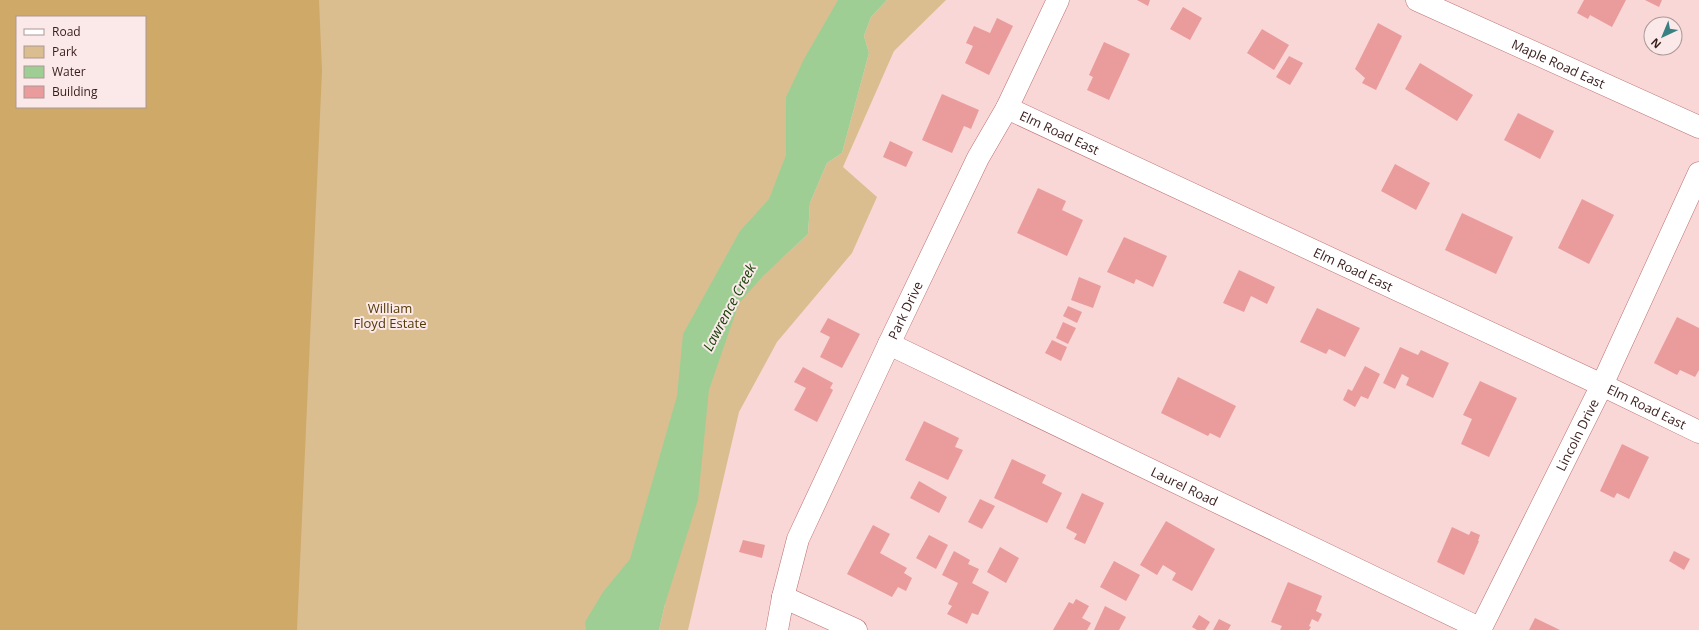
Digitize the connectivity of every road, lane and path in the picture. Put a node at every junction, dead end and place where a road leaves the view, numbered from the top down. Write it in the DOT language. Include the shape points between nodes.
graph roads {
  1 [pos="1058,0"];
  2 [pos="1417,0"];
  3 [pos="1007,108"];
  4 [pos="1699,127"];
  5 [pos="1699,173"];
  6 [pos="889,344"];
  7 [pos="1602,385"];
  8 [pos="1699,432"];
  9 [pos="783,597"];
  10 [pos="777,630"];
  11 [pos="856,630"];
  12 [pos="1481,630"];
  1 -- 3 [label="street, Park Drive"];
  2 -- 4 [label="street, Maple Road East"];
  3 -- 6 [label="street, Park Drive" via="978,158"];
  3 -- 7 [label="street, Elm Road East"];
  5 -- 7 [label="street, Lincoln Drive"];
  6 -- 9 [label="street, Park Drive" via="798,540"];
  6 -- 12 [label="street, Laurel Road"];
  7 -- 8 [label="street, Elm Road East"];
  7 -- 12 [label="street, Lincoln Drive"];
  9 -- 10 [label="street, Park Drive"];
  9 -- 11 [label="street"];
}
